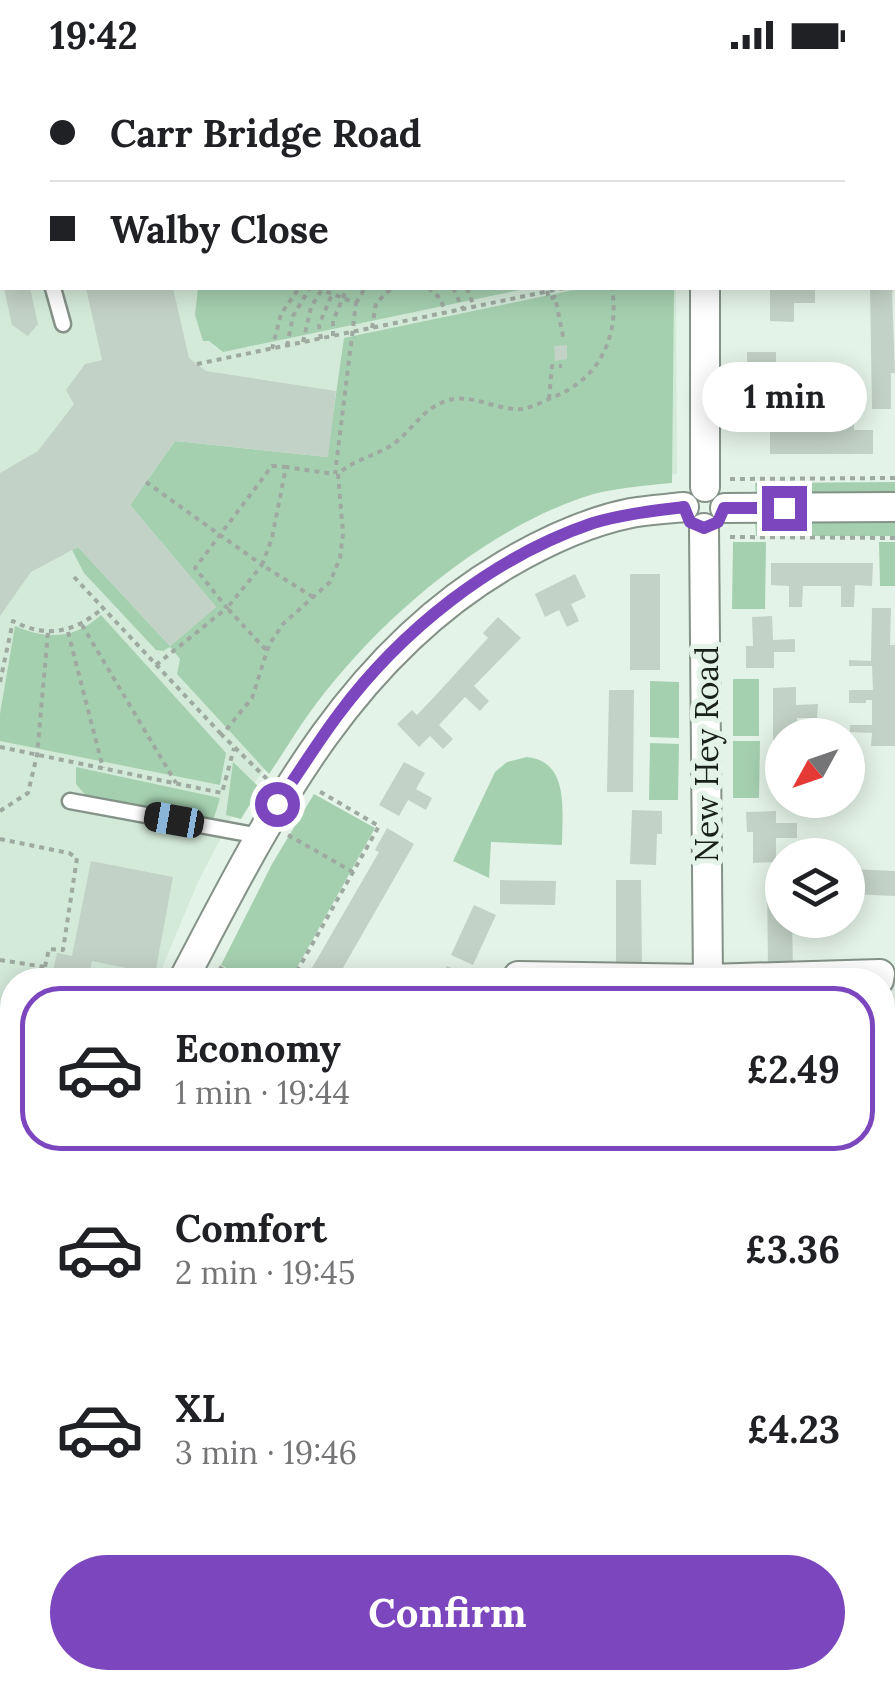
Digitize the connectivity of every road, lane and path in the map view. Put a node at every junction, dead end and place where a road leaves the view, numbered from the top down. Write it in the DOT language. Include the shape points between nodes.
graph roads {
  1 [pos="54,290"];
  2 [pos="298,290"];
  3 [pos="315,290"];
  4 [pos="316,290"];
  5 [pos="346,290"];
  6 [pos="364,290"];
  7 [pos="390,290"];
  8 [pos="430,290"];
  9 [pos="454,290"];
  10 [pos="468,290"];
  11 [pos="553,290"];
  12 [pos="612,290"];
  13 [pos="705,290"];
  14 [pos="332,291"];
  15 [pos="547,291"];
  16 [pos="341,297"];
  17 [pos="356,303"];
  18 [pos="474,307"];
  19 [pos="463,309"];
  20 [pos="445,312"];
  21 [pos="62,324"];
  22 [pos="372,328"];
  23 [pos="355,332"];
  24 [pos="334,336"];
  25 [pos="321,339"];
  26 [pos="303,342"];
  27 [pos="564,342"];
  28 [pos="287,346"];
  29 [pos="272,349"];
  30 [pos="197,364"];
  31 [pos="562,366"];
  32 [pos="549,399"];
  33 [pos="286,467"];
  34 [pos="336,474"];
  35 [pos="895,478"];
  36 [pos="146,482"];
  37 [pos="715,483"];
  38 [pos="684,507"];
  39 [pos="895,508"];
  40 [pos="719,524"];
  41 [pos="220,534"];
  42 [pos="895,538"];
  43 [pos="262,565"];
  44 [pos="74,577"];
  45 [pos="313,597"];
  46 [pos="103,608"];
  47 [pos="228,608"];
  48 [pos="82,624"];
  49 [pos="68,630"];
  50 [pos="48,632"];
  51 [pos="268,652"];
  52 [pos="156,664"];
  53 [pos="0,682"];
  54 [pos="222,735"];
  55 [pos="0,747"];
  56 [pos="234,748"];
  57 [pos="37,755"];
  58 [pos="103,768"];
  59 [pos="297,775"];
  60 [pos="176,784"];
  61 [pos="70,801"];
  62 [pos="0,811"];
  63 [pos="268,821"];
  64 [pos="0,839"];
  65 [pos="353,872"];
  66 [pos="0,960"];
  67 [pos="45,967"];
  68 [pos="190,968"];
  69 [pos="299,968"];
  70 [pos="708,968"];
  1 -- 21 [label="lane"];
  2 -- 29 [label="path" via="281,314"];
  3 -- 28 [label="path" via="293,316"];
  4 -- 26 [label="path"];
  5 -- 16 [label="path"];
  6 -- 17 [label="path"];
  7 -- 22 [label="path" via="376,303"];
  8 -- 20 [label="path"];
  9 -- 19 [label="path"];
  10 -- 18 [label="path"];
  11 -- 15 [label="path"];
  12 -- 32 [label="path" via="613,332 602,360"];
  13 -- 37 [label="street"];
  14 -- 16 [label="path"];
  14 -- 25 [label="path" via="319,325"];
  15 -- 18 [label="path"];
  15 -- 27 [label="path" via="549,299 555,297"];
  16 -- 17 [label="path"];
  16 -- 24 [label="path"];
  17 -- 23 [label="path"];
  18 -- 19 [label="path"];
  19 -- 20 [label="path"];
  20 -- 22 [label="path"];
  22 -- 23 [label="path"];
  23 -- 24 [label="path"];
  23 -- 34 [label="path"];
  24 -- 25 [label="path"];
  25 -- 26 [label="path"];
  26 -- 28 [label="path"];
  28 -- 29 [label="path"];
  29 -- 30 [label="path"];
  31 -- 32 [label="path" via="552,366"];
  32 -- 34 [label="path" via="524,409 448,400 392,445"];
  33 -- 34 [label="path"];
  33 -- 41 [label="path" via="272,466"];
  33 -- 43 [label="path"];
  34 -- 45 [label="path" via="340,558 330,582"];
  35 -- 37 [label="path"];
  36 -- 41 [label="path"];
  37 -- 38 [label="street" via="690,493"];
  37 -- 40 [label="street"];
  38 -- 40 [label="street" via="690,522"];
  38 -- 59 [label="street" via="633,513 558,537 483,578 376,670"];
  39 -- 40 [label="street"];
  40 -- 42 [label="path"];
  40 -- 70 [label="street, New Hey Road"];
  41 -- 43 [label="path"];
  41 -- 47 [label="path" via="195,568"];
  43 -- 45 [label="path"];
  43 -- 47 [label="path"];
  44 -- 46 [label="path"];
  45 -- 51 [label="path" via="283,624"];
  46 -- 48 [label="path"];
  46 -- 52 [label="path"];
  47 -- 51 [label="path"];
  47 -- 52 [label="path"];
  48 -- 49 [label="path"];
  48 -- 60 [label="path"];
  49 -- 50 [label="path"];
  49 -- 58 [label="path"];
  50 -- 53 [label="path" via="13,620"];
  50 -- 57 [label="path"];
  51 -- 54 [label="path" via="252,698"];
  52 -- 54 [label="path"];
  54 -- 56 [label="path"];
  55 -- 57 [label="path"];
  56 -- 60 [label="path" via="222,793"];
  56 -- 63 [label="path" via="271,783 264,796"];
  57 -- 58 [label="path"];
  57 -- 62 [label="path" via="28,793"];
  58 -- 60 [label="path"];
  59 -- 63 [label="street"];
  59 -- 65 [label="path" via="379,826"];
  61 -- 63 [label="lane"];
  63 -- 65 [label="path"];
  63 -- 68 [label="street"];
  64 -- 67 [label="path" via="77,858 63,950 48,948"];
  65 -- 69 [label="path"];
  66 -- 67 [label="path"];
}
